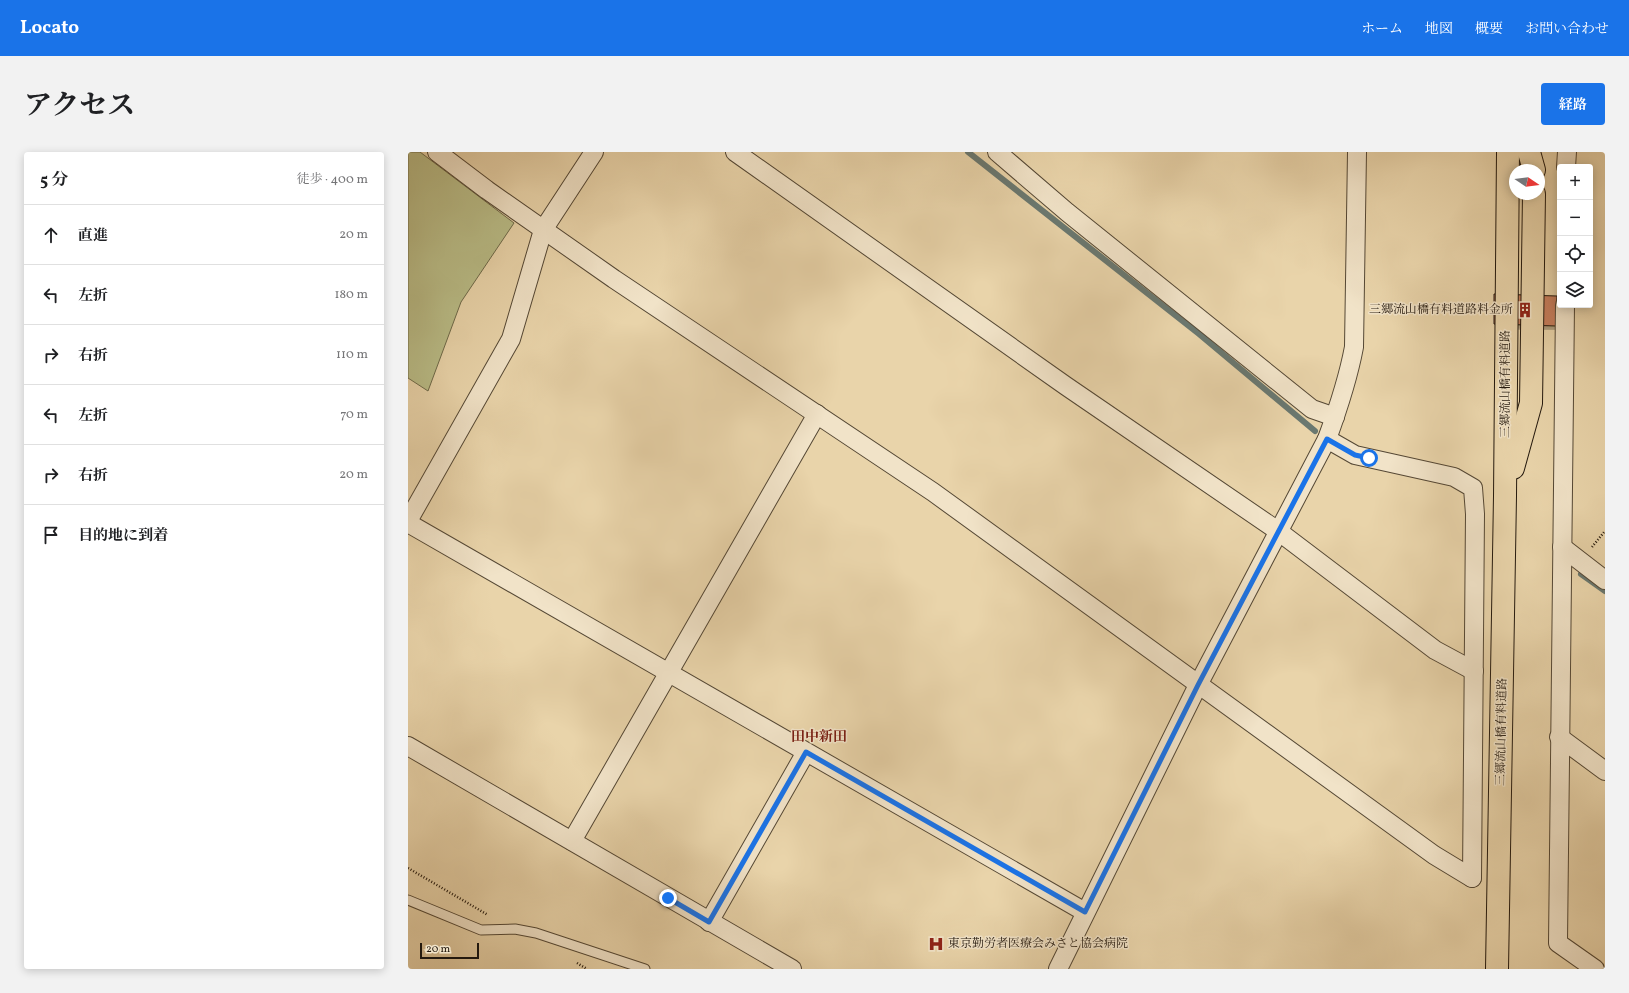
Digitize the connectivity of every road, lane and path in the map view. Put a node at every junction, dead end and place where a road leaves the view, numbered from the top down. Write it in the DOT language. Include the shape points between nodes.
graph roads {
  1 [pos="437,152"];
  2 [pos="594,152"];
  3 [pos="735,152"];
  4 [pos="997,152"];
  5 [pos="1356,152"];
  6 [pos="1508,152"];
  7 [pos="1529,152"];
  8 [pos="1567,152"];
  9 [pos="1532,164"];
  10 [pos="1566,164"];
  11 [pos="1534,200"];
  12 [pos="543,230"];
  13 [pos="1565,308"];
  14 [pos="817,414"];
  15 [pos="1335,417"];
  16 [pos="1327,439"];
  17 [pos="1506,496"];
  18 [pos="408,522"];
  19 [pos="1278,531"];
  20 [pos="1562,547"];
  21 [pos="1605,580"];
  22 [pos="1474,671"];
  23 [pos="670,672"];
  24 [pos="1198,685"];
  25 [pos="1560,737"];
  26 [pos="408,746"];
  27 [pos="806,752"];
  28 [pos="1605,771"];
  29 [pos="572,841"];
  30 [pos="408,900"];
  31 [pos="1085,912"];
  32 [pos="709,922"];
  33 [pos="645,969"];
  34 [pos="792,969"];
  35 [pos="1058,969"];
  36 [pos="1497,969"];
  37 [pos="1595,969"];
  1 -- 12 [label="street"];
  2 -- 12 [label="street"];
  3 -- 19 [label="street" via="1066,386"];
  4 -- 15 [label="street" via="1073,217 1312,409"];
  5 -- 15 [label="street" via="1354,347 1349,375"];
  6 -- 17 [label="main road, 三郷流山橋有料道路"];
  7 -- 9 [label="main road"];
  8 -- 10 [label="street"];
  11 -- 17 [label="main road, 三郷流山橋有料道路" via="1531,403"];
  12 -- 14 [label="street"];
  12 -- 18 [label="street" via="511,339"];
  13 -- 20 [label="street"];
  14 -- 23 [label="street"];
  14 -- 24 [label="street" via="933,492"];
  15 -- 16 [label="street"];
  16 -- 19 [label="street"];
  16 -- 22 [label="street" via="1355,455 1454,477 1473,488"];
  17 -- 36 [label="main road, 三郷流山橋有料道路"];
  18 -- 23 [label="street"];
  19 -- 22 [label="street" via="1436,650"];
  19 -- 24 [label="street"];
  20 -- 21 [label="street"];
  20 -- 25 [label="street"];
  22 -- 24 [label="street" via="1472,878 1434,855"];
  23 -- 27 [label="street"];
  23 -- 29 [label="street"];
  24 -- 31 [label="street"];
  25 -- 28 [label="street"];
  25 -- 37 [label="street" via="1558,943"];
  26 -- 29 [label="street"];
  27 -- 31 [label="street"];
  27 -- 32 [label="street"];
  29 -- 32 [label="street"];
  30 -- 33 [label="lane" via="481,930 514,929 536,933"];
  31 -- 35 [label="street"];
  32 -- 34 [label="street"];
}
